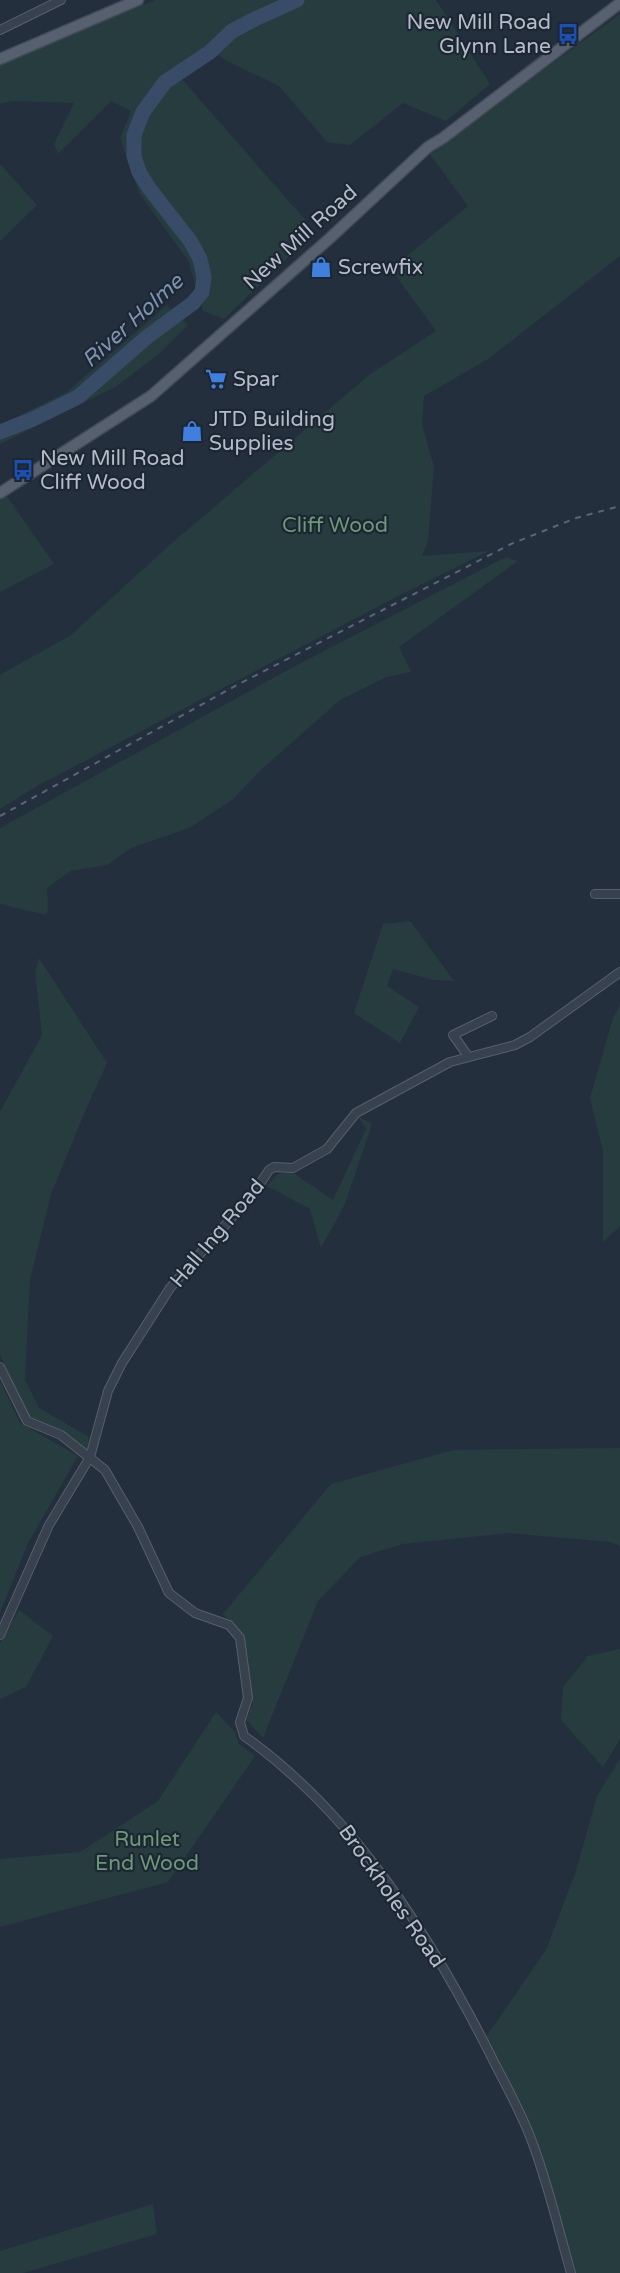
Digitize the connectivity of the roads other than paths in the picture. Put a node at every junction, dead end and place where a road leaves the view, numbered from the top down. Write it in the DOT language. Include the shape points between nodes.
graph roads {
  1 [pos="61,0"];
  2 [pos="132,1"];
  3 [pos="620,3"];
  4 [pos="3,29"];
  5 [pos="0,59"];
  6 [pos="0,493"];
  7 [pos="595,894"];
  8 [pos="620,894"];
  9 [pos="620,972"];
  10 [pos="492,1016"];
  11 [pos="468,1056"];
  12 [pos="0,1367"];
  13 [pos="90,1457"];
  14 [pos="0,1635"];
  15 [pos="571,2273"];
  1 -- 4 [label="street"];
  2 -- 5 [label="main road"];
  3 -- 6 [label="main road, New Mill Road" via="428,147 151,396"];
  7 -- 8 [label="street"];
  9 -- 11 [label="street, Hall Ing Road" via="530,1037 515,1045"];
  10 -- 11 [label="street" via="453,1035"];
  11 -- 13 [label="street, Hall Ing Road" via="356,1113 327,1149 293,1168 269,1170 166,1294 122,1363 108,1391"];
  12 -- 13 [label="street, Brockholes Road" via="27,1421 61,1435"];
  13 -- 14 [label="street, Hall Ing Road" via="49,1525"];
  13 -- 15 [label="street, Brockholes Road" via="105,1470 170,1593 195,1613 229,1625 239,1636 248,1698 240,1722 244,1736 334,1814 375,1865 456,1987 534,2146"];
}
